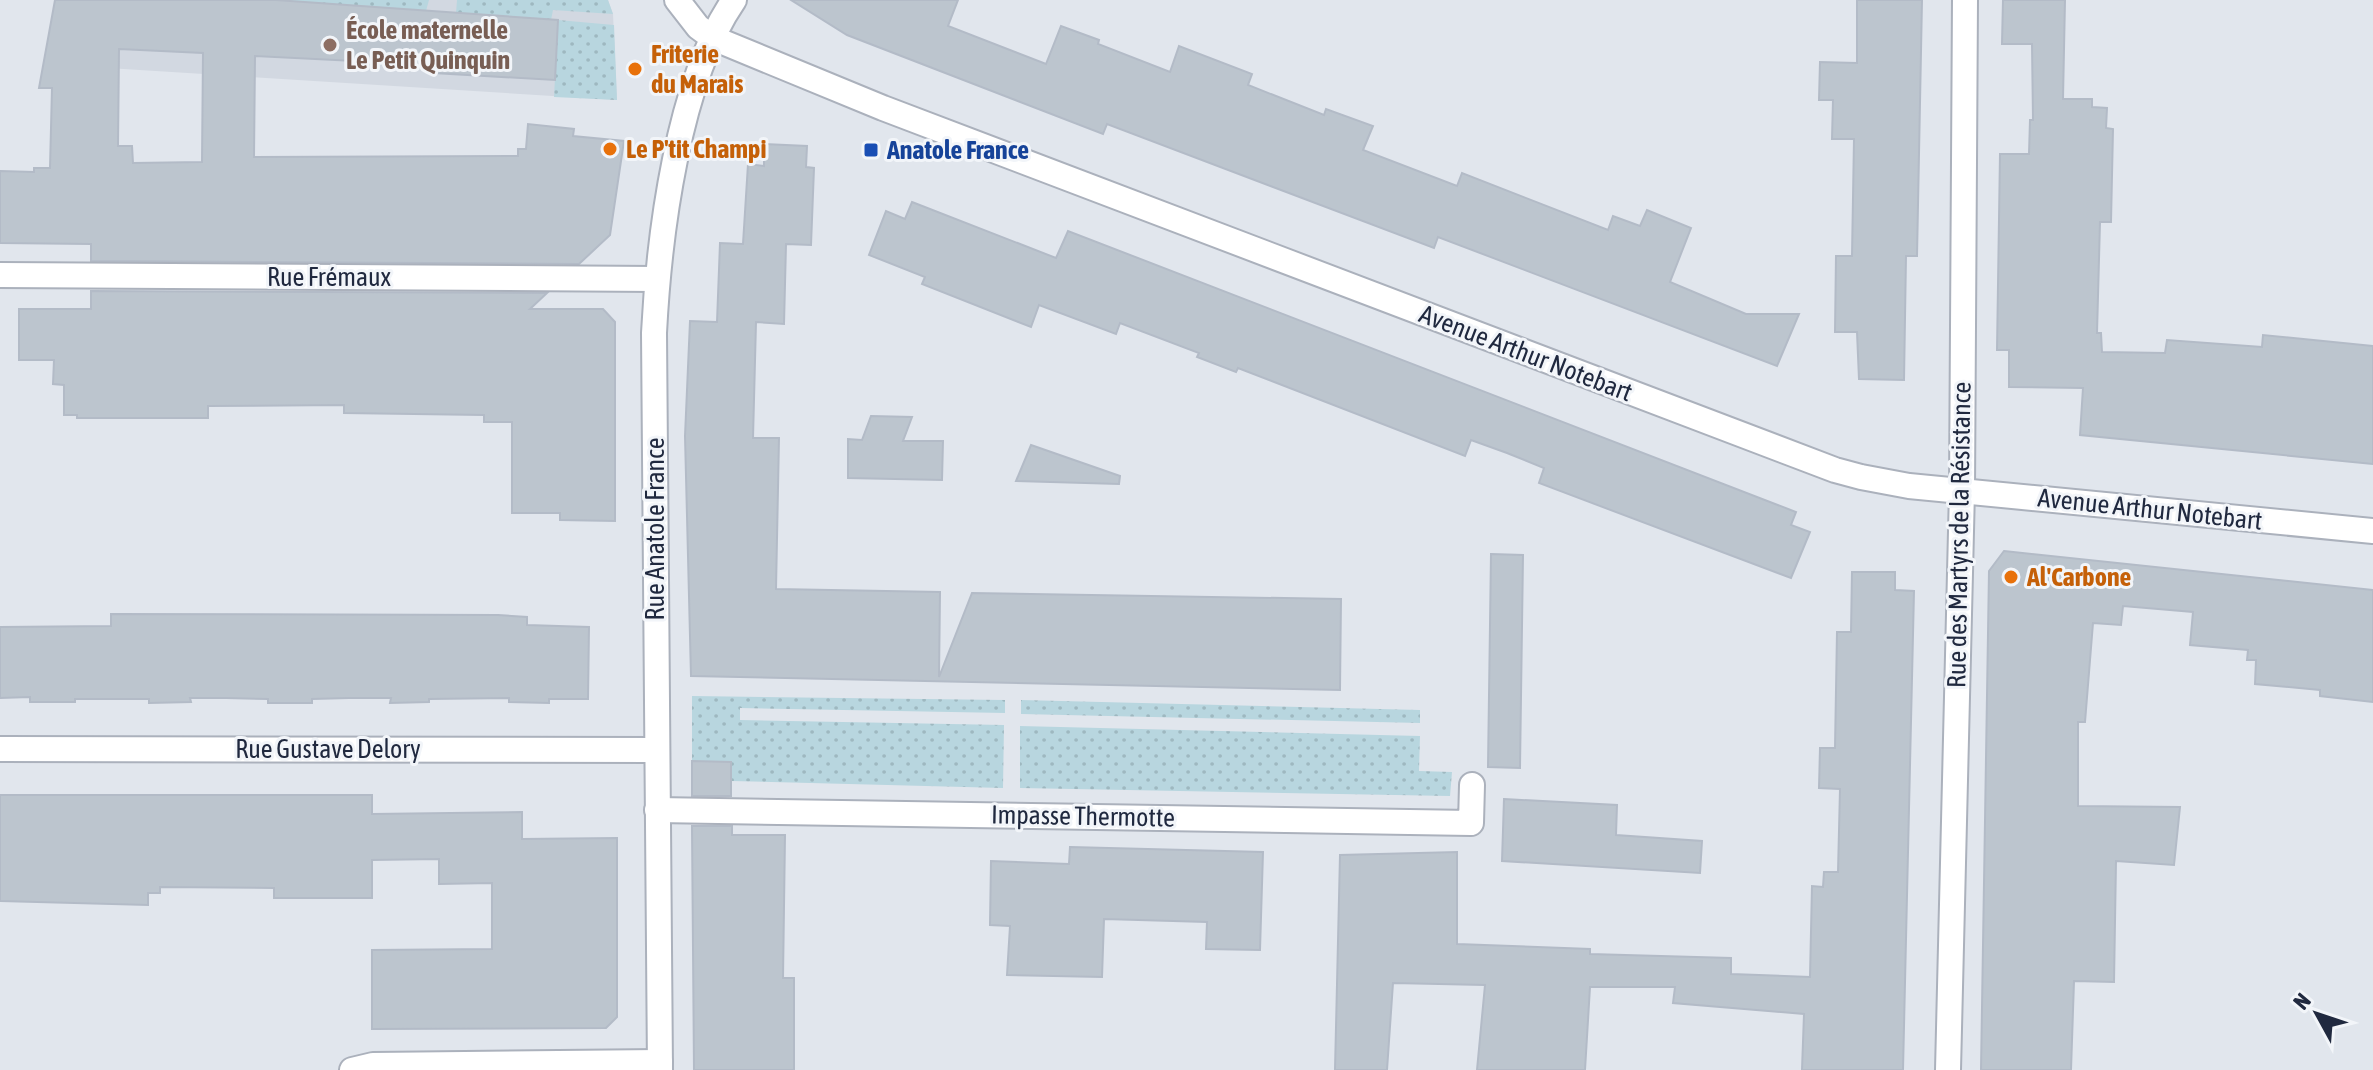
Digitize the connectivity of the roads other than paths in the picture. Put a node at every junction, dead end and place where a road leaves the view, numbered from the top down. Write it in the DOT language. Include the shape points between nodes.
graph roads {
  1 [pos="677,0"];
  2 [pos="734,0"];
  3 [pos="1965,0"];
  4 [pos="713,38"];
  5 [pos="0,275"];
  6 [pos="657,279"];
  7 [pos="1962,490"];
  8 [pos="2373,531"];
  9 [pos="0,749"];
  10 [pos="657,750"];
  11 [pos="1472,785"];
  12 [pos="657,810"];
  13 [pos="660,1066"];
  14 [pos="362,1068"];
  15 [pos="1948,1070"];
  1 -- 4 [label="street"];
  2 -- 4 [label="street, Rue Anatole France"];
  3 -- 7 [label="street, Rue des Martyrs de la Résistance"];
  4 -- 6 [label="street, Rue Anatole France" via="677,160"];
  4 -- 7 [label="street, Avenue Arthur Notebart" via="883,108 1806,460 1883,482"];
  5 -- 6 [label="street, Rue Frémaux"];
  6 -- 10 [label="street, Rue Anatole France"];
  7 -- 8 [label="street, Avenue Arthur Notebart"];
  7 -- 15 [label="street, Rue des Martyrs de la Résistance"];
  9 -- 10 [label="street, Rue Gustave Delory"];
  10 -- 12 [label="street, Rue Anatole France"];
  11 -- 12 [label="street, Impasse Thermotte" via="1471,823"];
  12 -- 13 [label="street, Rue Anatole France"];
  13 -- 14 [label="street"];
}
